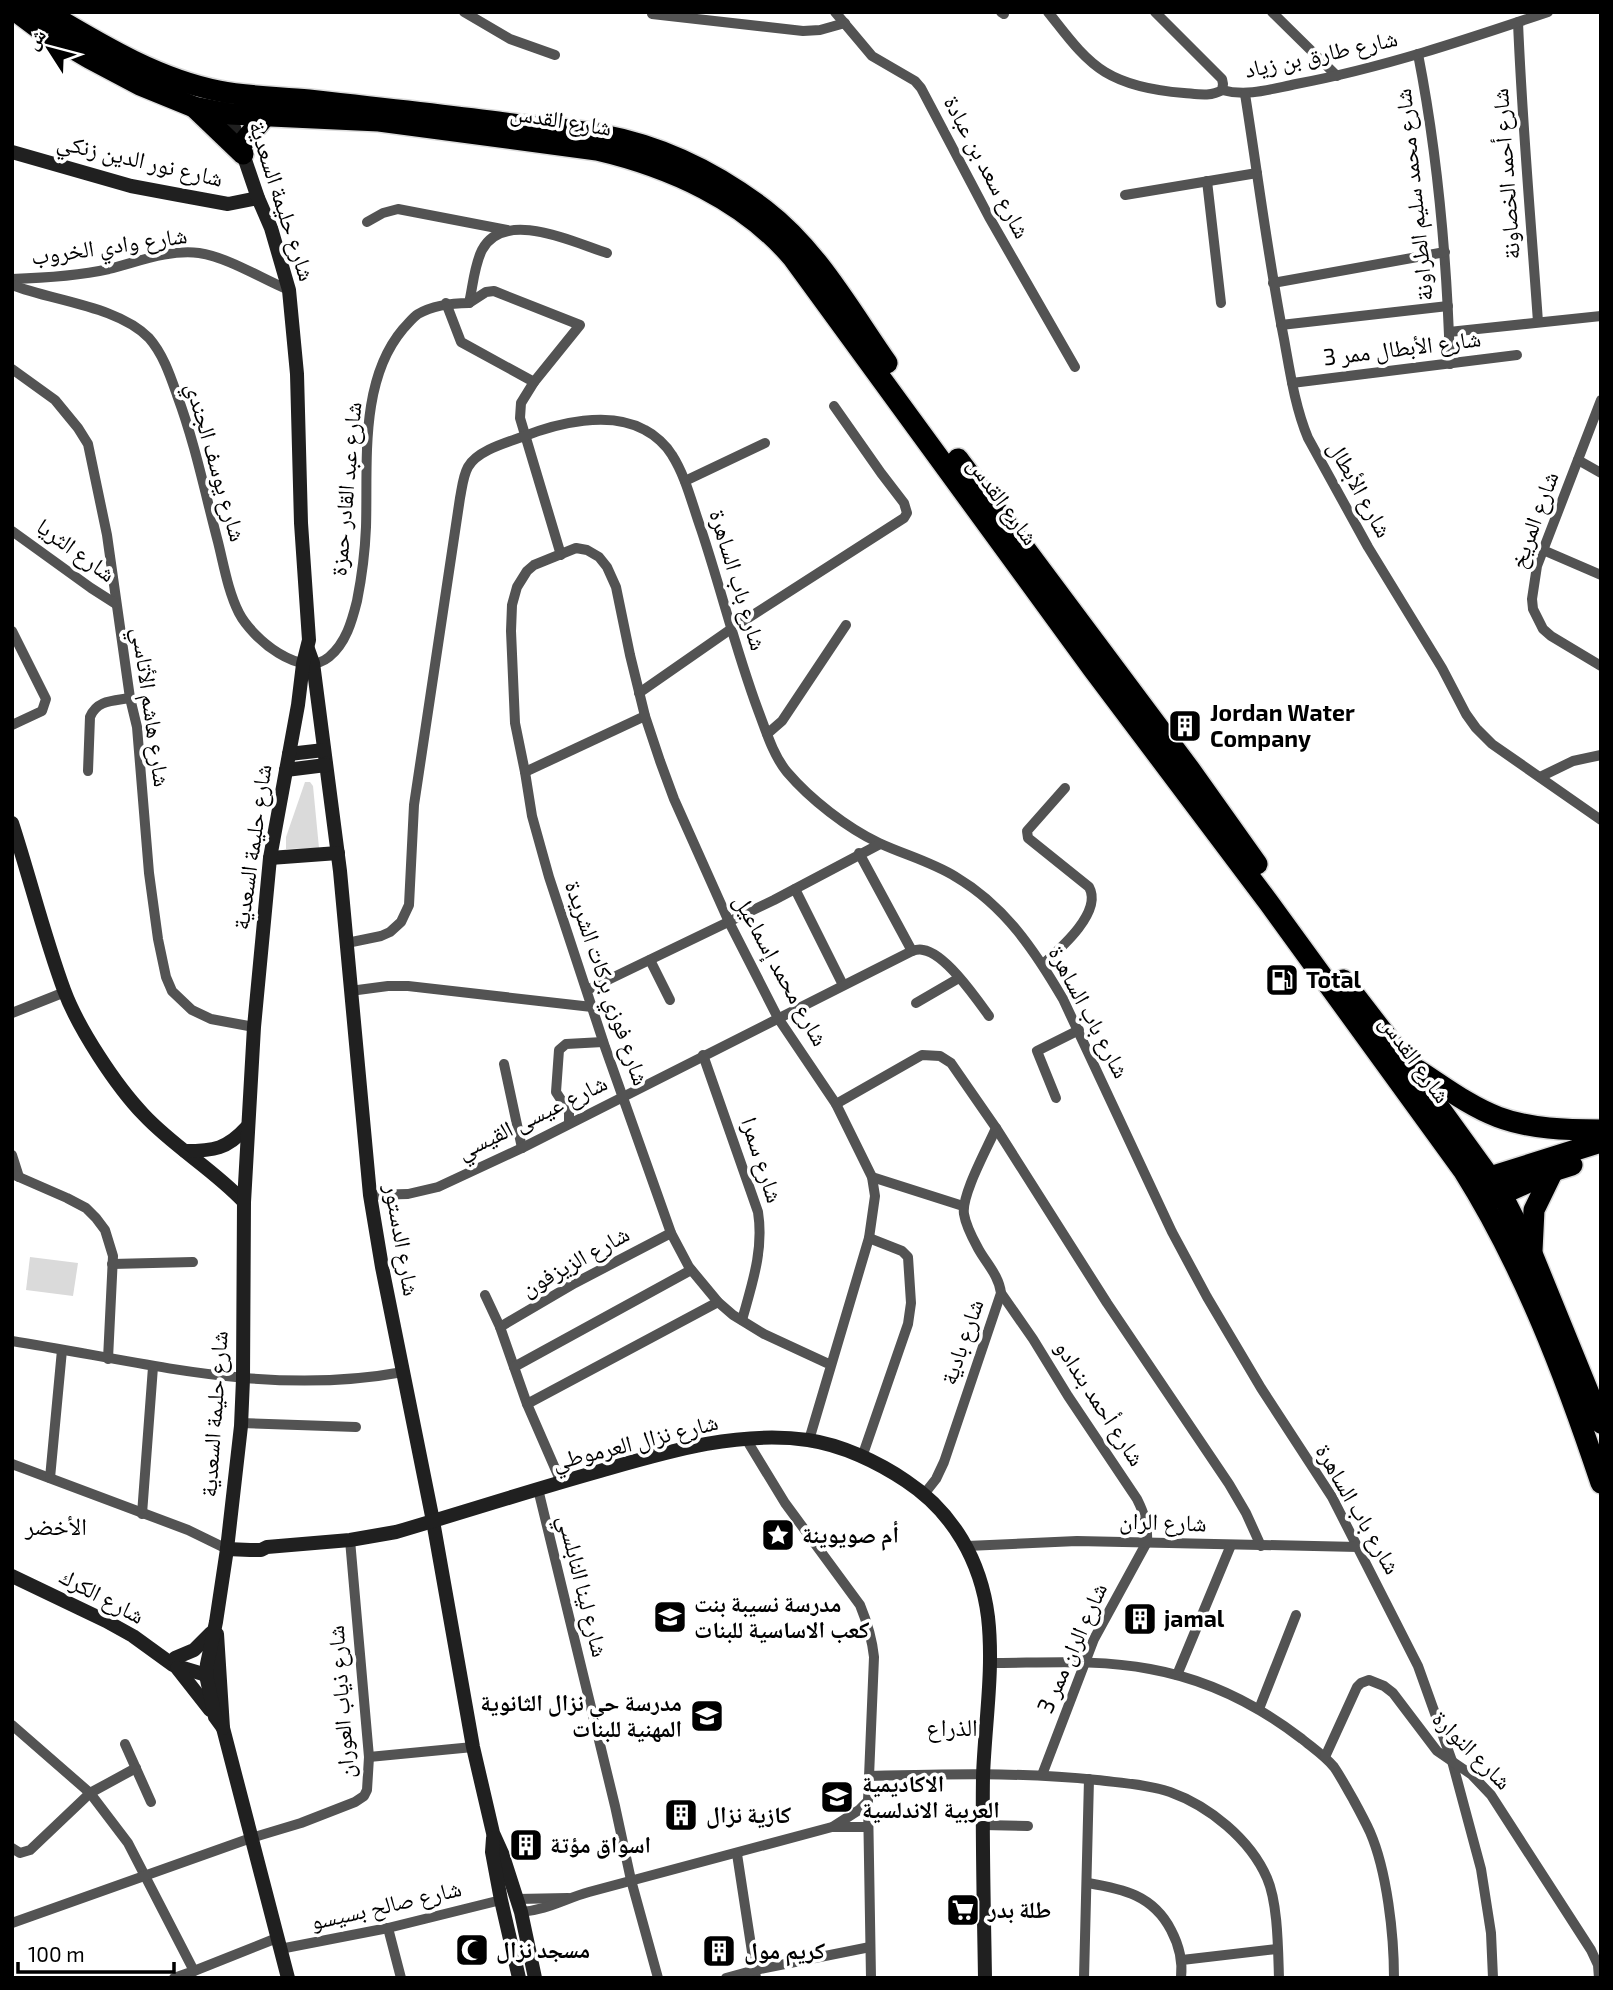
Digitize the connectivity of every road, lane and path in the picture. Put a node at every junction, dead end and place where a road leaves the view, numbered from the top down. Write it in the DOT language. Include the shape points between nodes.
graph roads {
  1 [pos="17,12"];
  2 [pos="46,12"];
  3 [pos="464,12"];
  4 [pos="835,12"];
  5 [pos="1048,12"];
  6 [pos="1155,12"];
  7 [pos="1272,12"];
  8 [pos="1548,12"];
  9 [pos="652,13"];
  10 [pos="1518,22"];
  11 [pos="845,23"];
  12 [pos="1418,54"];
  13 [pos="555,55"];
  14 [pos="1337,76"];
  15 [pos="1219,91"];
  16 [pos="220,92"];
  17 [pos="1245,94"];
  18 [pos="194,107"];
  19 [pos="230,114"];
  20 [pos="266,116"];
  21 [pos="242,149"];
  22 [pos="12,152"];
  23 [pos="1258,173"];
  24 [pos="1207,181"];
  25 [pos="1125,195"];
  26 [pos="258,198"];
  27 [pos="367,222"];
  28 [pos="510,231"];
  29 [pos="1445,252"];
  30 [pos="607,254"];
  31 [pos="12,279"];
  32 [pos="1273,283"];
  33 [pos="12,285"];
  34 [pos="289,290"];
  35 [pos="446,303"];
  36 [pos="469,303"];
  37 [pos="1221,303"];
  38 [pos="1448,306"];
  39 [pos="1601,316"];
  40 [pos="1538,322"];
  41 [pos="1281,325"];
  42 [pos="1449,332"];
  43 [pos="1517,355"];
  44 [pos="1450,364"];
  45 [pos="1075,367"];
  46 [pos="12,369"];
  47 [pos="534,382"];
  48 [pos="1292,383"];
  49 [pos="1601,400"];
  50 [pos="834,406"];
  51 [pos="524,436"];
  52 [pos="765,443"];
  53 [pos="1578,460"];
  54 [pos="1601,473"];
  55 [pos="685,481"];
  56 [pos="12,531"];
  57 [pos="1543,550"];
  58 [pos="561,555"];
  59 [pos="1601,575"];
  60 [pos="116,604"];
  61 [pos="846,625"];
  62 [pos="731,629"];
  63 [pos="12,631"];
  64 [pos="308,658"];
  65 [pos="1601,666"];
  66 [pos="639,693"];
  67 [pos="130,698"];
  68 [pos="645,716"];
  69 [pos="12,725"];
  70 [pos="767,734"];
  71 [pos="324,750"];
  72 [pos="289,754"];
  73 [pos="1601,755"];
  74 [pos="326,765"];
  75 [pos="286,770"];
  76 [pos="88,771"];
  77 [pos="526,772"];
  78 [pos="1540,777"];
  79 [pos="1065,788"];
  80 [pos="1601,820"];
  81 [pos="12,823"];
  82 [pos="880,844"];
  83 [pos="338,853"];
  84 [pos="859,853"];
  85 [pos="17,854"];
  86 [pos="270,858"];
  87 [pos="795,889"];
  88 [pos="729,922"];
  89 [pos="347,943"];
  90 [pos="912,951"];
  91 [pos="650,960"];
  92 [pos="1043,964"];
  93 [pos="959,978"];
  94 [pos="843,985"];
  95 [pos="587,990"];
  96 [pos="350,991"];
  97 [pos="65,992"];
  98 [pos="670,1000"];
  99 [pos="916,1003"];
  100 [pos="593,1007"];
  101 [pos="12,1013"];
  102 [pos="989,1016"];
  103 [pos="778,1018"];
  104 [pos="254,1027"];
  105 [pos="1079,1030"];
  106 [pos="604,1042"];
  107 [pos="703,1055"];
  108 [pos="1407,1063"];
  109 [pos="504,1064"];
  110 [pos="623,1096"];
  111 [pos="1056,1098"];
  112 [pos="835,1104"];
  113 [pos="569,1124"];
  114 [pos="247,1127"];
  115 [pos="996,1128"];
  116 [pos="1601,1130"];
  117 [pos="1601,1142"];
  118 [pos="522,1148"];
  119 [pos="186,1151"];
  120 [pos="12,1155"];
  121 [pos="1601,1156"];
  122 [pos="1553,1171"];
  123 [pos="16,1175"];
  124 [pos="872,1177"];
  125 [pos="1488,1191"];
  126 [pos="370,1195"];
  127 [pos="244,1202"];
  128 [pos="964,1206"];
  129 [pos="671,1233"];
  130 [pos="869,1238"];
  131 [pos="1532,1256"];
  132 [pos="193,1262"];
  133 [pos="113,1264"];
  134 [pos="691,1270"];
  135 [pos="1001,1293"];
  136 [pos="485,1295"];
  137 [pos="718,1302"];
  138 [pos="742,1320"];
  139 [pos="500,1327"];
  140 [pos="12,1341"];
  141 [pos="62,1350"];
  142 [pos="108,1359"];
  143 [pos="831,1365"];
  144 [pos="153,1367"];
  145 [pos="514,1367"];
  146 [pos="403,1372"];
  147 [pos="243,1379"];
  148 [pos="527,1404"];
  149 [pos="241,1423"];
  150 [pos="1601,1423"];
  151 [pos="356,1427"];
  152 [pos="746,1439"];
  153 [pos="809,1440"];
  154 [pos="862,1457"];
  155 [pos="12,1464"];
  156 [pos="50,1478"];
  157 [pos="561,1482"];
  158 [pos="1601,1483"];
  159 [pos="538,1489"];
  160 [pos="925,1493"];
  161 [pos="142,1514"];
  162 [pos="433,1521"];
  163 [pos="350,1540"];
  164 [pos="1147,1542"];
  165 [pos="227,1544"];
  166 [pos="1231,1545"];
  167 [pos="967,1546"];
  168 [pos="1261,1546"];
  169 [pos="1358,1547"];
  170 [pos="12,1576"];
  171 [pos="1296,1615"];
  172 [pos="214,1627"];
  173 [pos="172,1661"];
  174 [pos="1083,1662"];
  175 [pos="991,1663"];
  176 [pos="213,1671"];
  177 [pos="1177,1675"];
  178 [pos="1259,1709"];
  179 [pos="219,1723"];
  180 [pos="12,1725"];
  181 [pos="125,1744"];
  182 [pos="473,1747"];
  183 [pos="369,1757"];
  184 [pos="1325,1757"];
  185 [pos="1452,1761"];
  186 [pos="136,1768"];
  187 [pos="983,1774"];
  188 [pos="1042,1774"];
  189 [pos="869,1776"];
  190 [pos="1089,1779"];
  191 [pos="90,1793"];
  192 [pos="868,1801"];
  193 [pos="151,1802"];
  194 [pos="983,1825"];
  195 [pos="1028,1826"];
  196 [pos="868,1827"];
  197 [pos="832,1828"];
  198 [pos="494,1833"];
  199 [pos="251,1838"];
  200 [pos="12,1848"];
  201 [pos="737,1854"];
  202 [pos="146,1875"];
  203 [pos="631,1880"];
  204 [pos="1088,1883"];
  205 [pos="503,1906"];
  206 [pos="519,1906"];
  207 [pos="12,1923"];
  208 [pos="388,1928"];
  209 [pos="279,1944"];
  210 [pos="870,1947"];
  211 [pos="1278,1949"];
  212 [pos="1182,1960"];
  213 [pos="194,1971"];
  214 [pos="756,1974"];
  215 [pos="174,1978"];
  216 [pos="288,1978"];
  217 [pos="401,1978"];
  218 [pos="519,1978"];
  219 [pos="535,1978"];
  220 [pos="658,1978"];
  221 [pos="726,1978"];
  222 [pos="871,1978"];
  223 [pos="985,1978"];
  224 [pos="1084,1978"];
  225 [pos="1181,1978"];
  226 [pos="1279,1978"];
  227 [pos="1394,1978"];
  228 [pos="1493,1978"];
  229 [pos="1599,1978"];
  1 -- 18 [label="highway, شارع القدس" via="89,58"];
  2 -- 16 [label="highway, شارع القدس" via="157,71"];
  3 -- 13 [label="street" via="510,39"];
  4 -- 11 [label="street, شارع سعد بن عبادة"];
  5 -- 15 [label="street, شارع طارق بن زياد" via="1104,72 1175,93"];
  6 -- 15 [label="street" via="1222,79"];
  7 -- 14 [label="street"];
  8 -- 10 [label="street, شارع طارق بن زياد"];
  9 -- 11 [label="street" via="796,30"];
  10 -- 12 [label="street, شارع طارق بن زياد"];
  10 -- 40 [label="street, شارع أحمد الخصاونة"];
  11 -- 45 [label="street, شارع سعد بن عبادة" via="872,56 921,88"];
  12 -- 14 [label="street, شارع طارق بن زياد"];
  12 -- 29 [label="street, شارع محمد سليم الطراونة"];
  14 -- 17 [label="street, شارع طارق بن زياد"];
  15 -- 17 [label="street, شارع طارق بن زياد"];
  16 -- 19 [label="street, شارع حليمة السعدية"];
  16 -- 108 [label="highway, شارع القدس" via="604,135 666,153 706,171 765,210 804,245 916,404"];
  17 -- 23 [label="street, شارع الأبطال"];
  18 -- 19 [label="highway, شارع القدس"];
  18 -- 21 [label="highway"];
  19 -- 20 [label="highway, شارع القدس"];
  19 -- 21 [label="street, شارع حليمة السعدية"];
  20 -- 21 [label="highway"];
  20 -- 125 [label="highway, شارع القدس" via="379,121 597,150 662,169 702,187 771,234 1464,1170"];
  21 -- 26 [label="street, شارع حليمة السعدية"];
  22 -- 26 [label="street, شارع نور الدين زنكي" via="178,195 228,204"];
  23 -- 24 [label="street"];
  23 -- 32 [label="street, شارع الأبطال"];
  24 -- 25 [label="street"];
  24 -- 37 [label="street"];
  26 -- 34 [label="street, شارع حليمة السعدية"];
  27 -- 28 [label="street" via="398,209"];
  28 -- 30 [label="street" via="533,230"];
  28 -- 36 [label="street" via="493,237 483,247"];
  29 -- 32 [label="street"];
  29 -- 38 [label="street, شارع محمد سليم الطراونة"];
  31 -- 34 [label="street, شارع وادي الخروب" via="106,270 182,252 230,263"];
  32 -- 41 [label="street, شارع الأبطال"];
  33 -- 64 [label="street, شارع يوسف الجندي" via="107,314 141,331 157,348 186,419 227,581 241,615 274,650"];
  34 -- 64 [label="street, شارع حليمة السعدية" via="297,374"];
  35 -- 36 [label="street"];
  35 -- 47 [label="street" via="461,342"];
  35 -- 64 [label="street, شارع عبد القادر حمزة" via="417,314 385,358 368,431 365,549 352,623 322,661"];
  36 -- 47 [label="street" via="494,292 580,325"];
  38 -- 41 [label="street"];
  38 -- 42 [label="street, شارع محمد سليم الطراونة"];
  39 -- 40 [label="street, شارع محمد سليم الطراونة"];
  40 -- 42 [label="street, شارع محمد سليم الطراونة"];
  41 -- 48 [label="street, شارع الأبطال"];
  42 -- 44 [label="street, شارع محمد سليم الطراونة"];
  43 -- 44 [label="street, شارع الأبطال ممر 3"];
  44 -- 48 [label="street, شارع الأبطال ممر 3"];
  46 -- 60 [label="street, شارع هاشم الأتاسي" via="55,400 88,444"];
  47 -- 51 [label="street" via="520,406"];
  48 -- 78 [label="street, شارع الأبطال" via="1308,438 1466,714 1492,744"];
  49 -- 53 [label="street, شارع المريخ"];
  50 -- 62 [label="street" via="907,513"];
  51 -- 55 [label="street, شارع باب الساهرة" via="581,421 628,423 660,441"];
  51 -- 58 [label="street"];
  51 -- 89 [label="street, شارع باب الساهرة" via="475,459 465,475 418,774 409,905 390,932"];
  52 -- 55 [label="street"];
  53 -- 54 [label="street"];
  53 -- 57 [label="street, شارع المريخ"];
  55 -- 62 [label="street, شارع باب الساهرة"];
  56 -- 60 [label="street, شارع الثريا"];
  57 -- 59 [label="street"];
  57 -- 65 [label="street, شارع المريخ" via="1532,590 1536,620 1551,636"];
  58 -- 66 [label="street, شارع محمد إسماعيل" via="576,548 587,550 607,567 621,606"];
  58 -- 77 [label="street, شارع فوزي بركات الشريدة" via="527,571 512,605 513,704"];
  60 -- 67 [label="street, شارع هاشم الأتاسي"];
  61 -- 70 [label="street" via="782,721"];
  62 -- 66 [label="street"];
  62 -- 70 [label="street, شارع باب الساهرة"];
  63 -- 69 [label="street" via="46,699 41,710"];
  64 -- 71 [label="street, شارع الدستور"];
  64 -- 72 [label="street, شارع حليمة السعدية"];
  66 -- 68 [label="street, شارع محمد إسماعيل"];
  67 -- 76 [label="street" via="103,702 92,711"];
  67 -- 104 [label="street, شارع هاشم الأتاسي" via="137,727 149,873 166,977 172,991 192,1010 211,1019"];
  68 -- 77 [label="street"];
  68 -- 88 [label="street, شارع محمد إسماعيل" via="674,799"];
  70 -- 82 [label="street, شارع باب الساهرة" via="787,772 836,816"];
  71 -- 72 [label="street"];
  71 -- 74 [label="street, شارع الدستور"];
  72 -- 75 [label="street, شارع حليمة السعدية"];
  73 -- 78 [label="street" via="1573,761"];
  74 -- 75 [label="street"];
  74 -- 83 [label="street, شارع الدستور"];
  75 -- 86 [label="street, شارع حليمة السعدية"];
  77 -- 95 [label="street, شارع فوزي بركات الشريدة" via="532,816 549,877"];
  78 -- 80 [label="street, شارع الأبطال"];
  79 -- 92 [label="street" via="1026,834 1090,887 1093,902 1066,944"];
  81 -- 85 [label="street"];
  82 -- 84 [label="street"];
  82 -- 92 [label="street, شارع باب الساهرة" via="936,866 983,896 1024,937"];
  83 -- 86 [label="street"];
  83 -- 89 [label="street, شارع الدستور"];
  84 -- 87 [label="street"];
  84 -- 90 [label="street"];
  85 -- 97 [label="street"];
  86 -- 104 [label="street, شارع حليمة السعدية"];
  87 -- 88 [label="street"];
  87 -- 94 [label="street"];
  88 -- 91 [label="street"];
  88 -- 103 [label="street, شارع محمد إسماعيل"];
  89 -- 96 [label="street, شارع الدستور"];
  90 -- 93 [label="street" via="922,949 938,957"];
  90 -- 94 [label="street, شارع عيسى القيسي"];
  91 -- 95 [label="street"];
  91 -- 98 [label="street"];
  92 -- 105 [label="street, شارع باب الساهرة"];
  93 -- 99 [label="street"];
  93 -- 102 [label="street"];
  94 -- 103 [label="street, شارع عيسى القيسي"];
  95 -- 100 [label="street, شارع فوزي بركات الشريدة"];
  96 -- 100 [label="street" via="408,986"];
  96 -- 126 [label="street, شارع الدستور"];
  97 -- 101 [label="street"];
  97 -- 119 [label="street" via="93,1046 133,1104"];
  100 -- 106 [label="street, شارع فوزي بركات الشريدة"];
  103 -- 107 [label="street, شارع عيسى القيسي"];
  103 -- 112 [label="street, شارع محمد إسماعيل"];
  104 -- 114 [label="street, شارع حليمة السعدية"];
  105 -- 111 [label="street" via="1037,1051"];
  105 -- 169 [label="street, شارع باب الساهرة" via="1160,1209 1196,1276"];
  106 -- 110 [label="street, شارع فوزي بركات الشريدة"];
  106 -- 113 [label="street" via="566,1044 559,1050 556,1092 569,1112"];
  107 -- 110 [label="street, شارع عيسى القيسي"];
  107 -- 138 [label="street, شارع سمرا" via="761,1230"];
  108 -- 116 [label="highway" via="1498,1117 1568,1130"];
  108 -- 125 [label="highway, شارع القدس"];
  109 -- 118 [label="street"];
  110 -- 113 [label="street, شارع عيسى القيسي"];
  110 -- 129 [label="street, شارع فوزي بركات الشريدة"];
  112 -- 115 [label="street" via="922,1055 940,1056 951,1063"];
  112 -- 124 [label="street, شارع محمد إسماعيل"];
  113 -- 118 [label="street, شارع عيسى القيسي"];
  114 -- 119 [label="street" via="216,1150"];
  114 -- 127 [label="street, شارع حليمة السعدية"];
  115 -- 128 [label="street"];
  115 -- 168 [label="street" via="1229,1484"];
  117 -- 125 [label="highway"];
  118 -- 126 [label="street, شارع عيسى القيسي" via="439,1187"];
  119 -- 127 [label="street"];
  120 -- 123 [label="street"];
  121 -- 122 [label="highway"];
  122 -- 125 [label="highway"];
  122 -- 131 [label="highway" via="1534,1210"];
  123 -- 133 [label="street" via="86,1208 104,1230"];
  124 -- 128 [label="street"];
  124 -- 130 [label="street, شارع محمد إسماعيل" via="875,1196"];
  125 -- 131 [label="highway, شارع القدس"];
  125 -- 158 [label="highway, شارع القدس" via="1579,1416"];
  126 -- 146 [label="street, شارع الدستور"];
  127 -- 147 [label="street, شارع حليمة السعدية"];
  128 -- 135 [label="street, شارع بادية" via="968,1227 1000,1283"];
  129 -- 134 [label="street, شارع فوزي بركات الشريدة"];
  129 -- 139 [label="street, شارع الزيزفون"];
  130 -- 143 [label="street, شارع محمد إسماعيل"];
  130 -- 154 [label="street" via="908,1257 911,1303 908,1324"];
  131 -- 150 [label="highway, شارع القدس"];
  132 -- 133 [label="street"];
  133 -- 142 [label="street"];
  134 -- 137 [label="street, شارع فوزي بركات الشريدة"];
  134 -- 145 [label="street"];
  135 -- 160 [label="street, شارع بادية" via="944,1462"];
  135 -- 164 [label="street, شارع أحمد بندادو" via="1137,1499 1146,1522"];
  136 -- 139 [label="street"];
  137 -- 138 [label="street, شارع فوزي بركات الشريدة"];
  137 -- 148 [label="street"];
  138 -- 143 [label="street, شارع فوزي بركات الشريدة"];
  139 -- 145 [label="street"];
  140 -- 141 [label="street"];
  141 -- 142 [label="street"];
  141 -- 156 [label="street"];
  142 -- 144 [label="street"];
  143 -- 153 [label="street, شارع محمد إسماعيل"];
  144 -- 147 [label="street"];
  144 -- 161 [label="street"];
  145 -- 148 [label="street"];
  146 -- 147 [label="street" via="321,1382"];
  146 -- 162 [label="street, شارع الدستور"];
  147 -- 149 [label="street, شارع حليمة السعدية"];
  148 -- 157 [label="street"];
  149 -- 151 [label="street"];
  149 -- 165 [label="street, شارع حليمة السعدية"];
  152 -- 153 [label="street, شارع نزال العرموطي"];
  152 -- 157 [label="street, شارع نزال العرموطي" via="671,1451"];
  152 -- 189 [label="street" via="785,1503 860,1605 868,1624 874,1657"];
  153 -- 154 [label="street, شارع نزال العرموطي"];
  154 -- 160 [label="street, شارع نزال العرموطي"];
  155 -- 156 [label="street"];
  156 -- 161 [label="street"];
  157 -- 159 [label="street, شارع نزال العرموطي"];
  159 -- 162 [label="street, شارع نزال العرموطي"];
  159 -- 203 [label="street, شارع لينا النابلسي"];
  160 -- 167 [label="street, شارع نزال العرموطي"];
  161 -- 165 [label="street"];
  162 -- 163 [label="street, شارع نزال العرموطي"];
  162 -- 182 [label="street, شارع الدستور"];
  163 -- 165 [label="street, شارع نزال العرموطي" via="261,1550"];
  163 -- 183 [label="street, شارع ذياب العوران"];
  164 -- 166 [label="street, شارع الران"];
  164 -- 167 [label="street, شارع الران"];
  164 -- 174 [label="street, شارع الران ممر 3"];
  165 -- 172 [label="street, شارع حليمة السعدية"];
  166 -- 168 [label="street, شارع الران"];
  166 -- 177 [label="street"];
  167 -- 175 [label="street, شارع نزال العرموطي" via="988,1615"];
  168 -- 169 [label="street, شارع الران"];
  169 -- 185 [label="street, شارع باب الساهرة" via="1418,1666"];
  170 -- 173 [label="street, شارع الكرك" via="106,1621"];
  171 -- 178 [label="street"];
  172 -- 173 [label="street" via="200,1645"];
  172 -- 176 [label="street, شارع حليمة السعدية"];
  173 -- 176 [label="street, شارع الكرك"];
  173 -- 179 [label="street"];
  174 -- 175 [label="street"];
  174 -- 177 [label="street"];
  174 -- 188 [label="street, شارع الران ممر 3"];
  175 -- 187 [label="street, شارع نزال العرموطي"];
  176 -- 179 [label="street, شارع حليمة السعدية"];
  177 -- 178 [label="street"];
  178 -- 184 [label="street"];
  179 -- 199 [label="street, شارع حليمة السعدية"];
  180 -- 191 [label="street"];
  181 -- 186 [label="street"];
  182 -- 183 [label="street"];
  182 -- 198 [label="street, شارع الدستور"];
  183 -- 199 [label="street, شارع ذياب العوران" via="367,1790 359,1800"];
  184 -- 185 [label="street, شارع النوارة" via="1353,1692 1369,1680 1393,1693 1430,1744"];
  184 -- 227 [label="street" via="1371,1833 1394,1943"];
  185 -- 228 [label="street, شارع باب الساهرة" via="1481,1868"];
  185 -- 229 [label="street, شارع النوارة" via="1491,1795 1591,1950"];
  186 -- 191 [label="street"];
  186 -- 193 [label="street"];
  187 -- 188 [label="street"];
  187 -- 189 [label="street"];
  187 -- 194 [label="street, شارع نزال العرموطي"];
  188 -- 190 [label="street"];
  189 -- 192 [label="street"];
  190 -- 204 [label="street"];
  190 -- 211 [label="street" via="1168,1792 1221,1821 1242,1841 1267,1878"];
  191 -- 200 [label="street" via="30,1850 20,1853"];
  191 -- 202 [label="street"];
  192 -- 196 [label="street"];
  192 -- 197 [label="street"];
  194 -- 195 [label="street"];
  194 -- 223 [label="street, شارع نزال العرموطي"];
  196 -- 197 [label="street"];
  196 -- 210 [label="street"];
  197 -- 201 [label="street"];
  198 -- 205 [label="street, شارع الدستور" via="492,1853"];
  198 -- 206 [label="street, شارع الدستور"];
  199 -- 202 [label="street, شارع ذياب العوران"];
  199 -- 209 [label="street, شارع حليمة السعدية"];
  201 -- 203 [label="street"];
  201 -- 214 [label="street"];
  202 -- 207 [label="street, شارع ذياب العوران"];
  202 -- 213 [label="street"];
  203 -- 206 [label="street" via="544,1909"];
  203 -- 220 [label="street, شارع لينا النابلسي"];
  204 -- 212 [label="street" via="1128,1891 1158,1909 1176,1938"];
  204 -- 224 [label="street"];
  205 -- 206 [label="street"];
  205 -- 208 [label="street, شارع صالح بسيسو"];
  205 -- 218 [label="street, شارع الدستور"];
  206 -- 219 [label="street, شارع الدستور"];
  208 -- 209 [label="street, شارع صالح بسيسو"];
  208 -- 217 [label="street"];
  209 -- 213 [label="street, شارع صالح بسيسو"];
  209 -- 216 [label="street, شارع حليمة السعدية"];
  210 -- 214 [label="street"];
  210 -- 222 [label="street"];
  211 -- 212 [label="street"];
  211 -- 226 [label="street"];
  212 -- 225 [label="street"];
  213 -- 215 [label="street, شارع صالح بسيسو"];
  214 -- 221 [label="street"];
}
